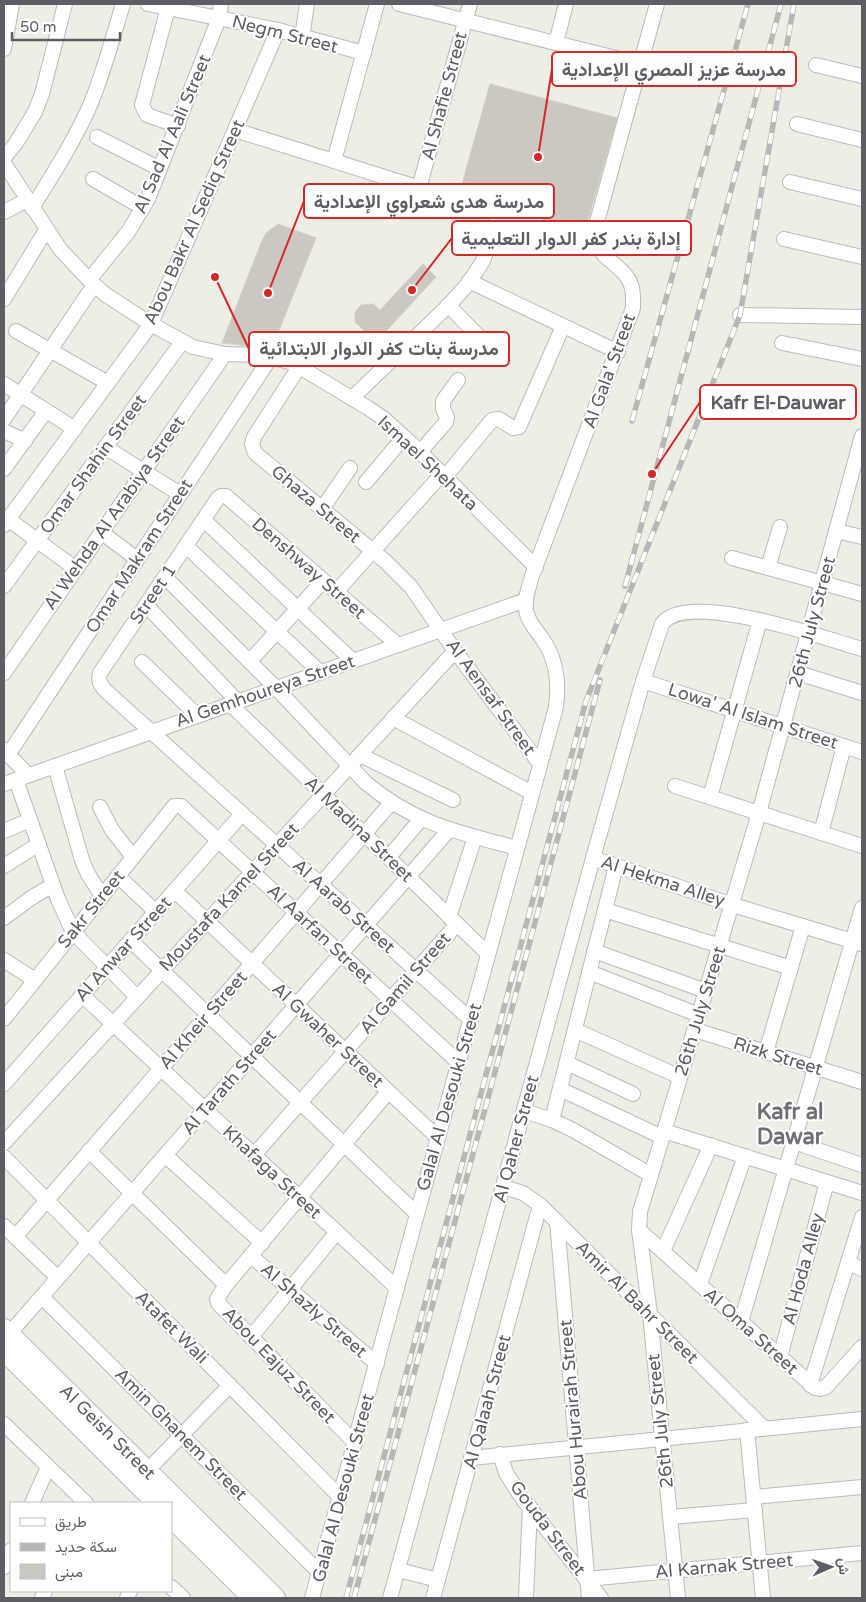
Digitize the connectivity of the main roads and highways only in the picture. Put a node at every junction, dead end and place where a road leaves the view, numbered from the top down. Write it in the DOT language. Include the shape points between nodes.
graph roads {
  1 [pos="5,1338"];
  2 [pos="156,1502"];
  3 [pos="172,1518"];
  4 [pos="253,1598"];
  5 [pos="275,1598"];
  1 -- 2 [label="main road, Al Geish Street"];
  1 -- 5 [label="main road, Al Geish Street"];
  3 -- 4 [label="main road"];
}
